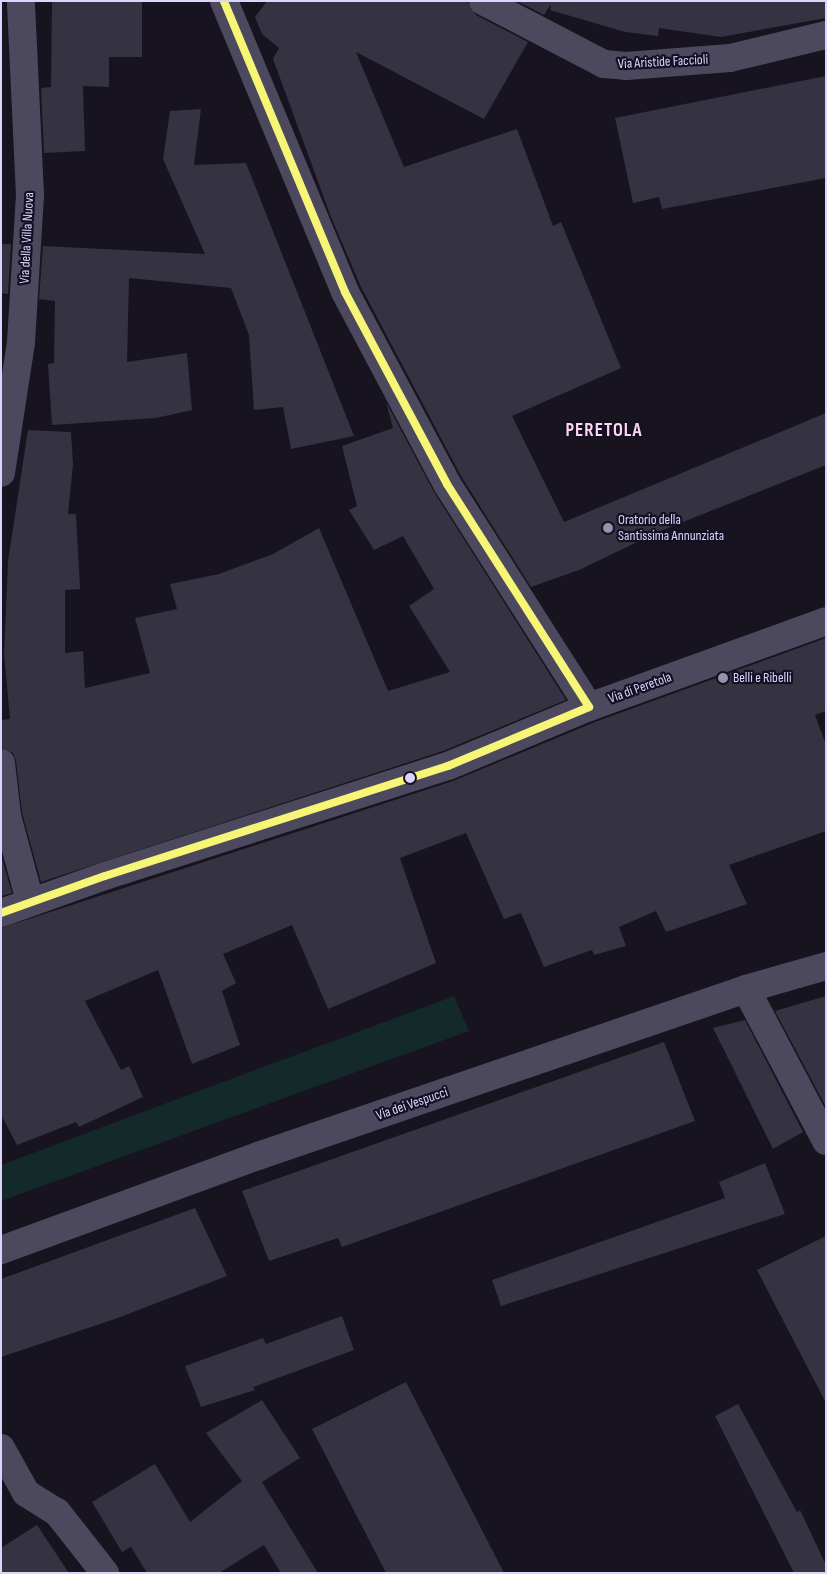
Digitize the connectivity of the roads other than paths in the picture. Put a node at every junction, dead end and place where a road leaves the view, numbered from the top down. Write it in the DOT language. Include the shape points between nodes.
graph roads {
  1 [pos="21,1"];
  2 [pos="224,1"];
  3 [pos="483,1"];
  4 [pos="826,35"];
  5 [pos="1,473"];
  6 [pos="826,621"];
  7 [pos="589,707"];
  8 [pos="1,763"];
  9 [pos="30,901"];
  10 [pos="1,913"];
  11 [pos="826,966"];
  12 [pos="746,988"];
  13 [pos="826,1141"];
  14 [pos="1,1250"];
  15 [pos="6,1458"];
  16 [pos="105,1573"];
  1 -- 5 [label="street, Via della Villa Nuova" via="30,195 20,342"];
  2 -- 7 [label="street" via="345,292 446,484"];
  3 -- 4 [label="street, Via Aristide Faccioli" via="604,64 626,66 730,58"];
  6 -- 7 [label="street, Via di Peretola"];
  7 -- 9 [label="street, Via di Peretola" via="448,766"];
  8 -- 9 [label="street" via="7,816"];
  9 -- 10 [label="street, Via di Peretola"];
  11 -- 12 [label="street, Via dei Vespucci"];
  12 -- 13 [label="street"];
  12 -- 14 [label="street, Via dei Vespucci" via="258,1156"];
  15 -- 16 [label="street" via="26,1493 57,1512 76,1532"];
}
